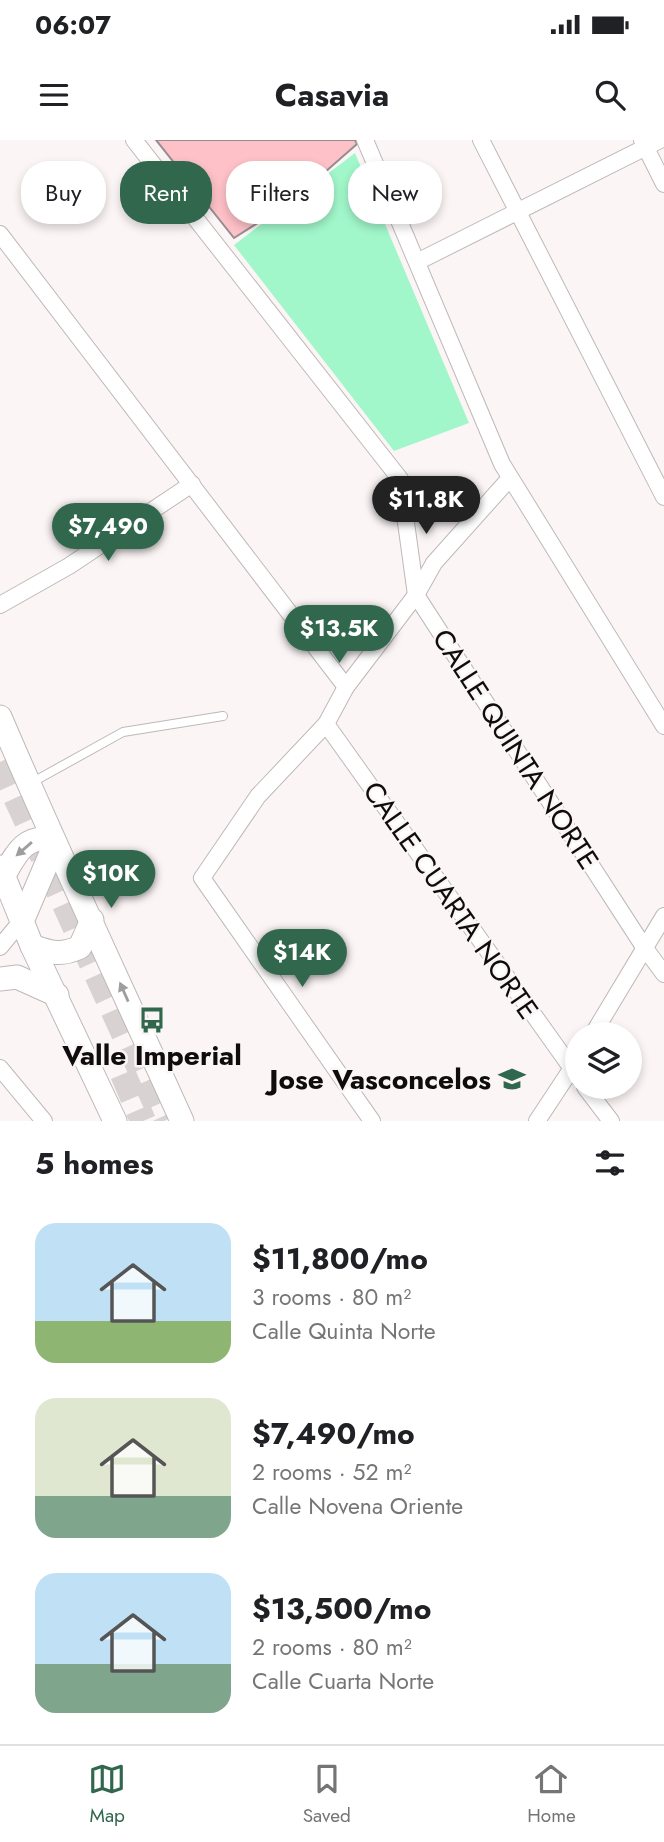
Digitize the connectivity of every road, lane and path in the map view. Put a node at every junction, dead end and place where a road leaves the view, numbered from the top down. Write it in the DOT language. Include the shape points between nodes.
graph roads {
  1 [pos="134,140"];
  2 [pos="365,140"];
  3 [pos="481,140"];
  4 [pos="649,142"];
  5 [pos="664,184"];
  6 [pos="518,212"];
  7 [pos="0,234"];
  8 [pos="417,262"];
  9 [pos="510,478"];
  10 [pos="192,484"];
  11 [pos="664,497"];
  12 [pos="416,595"];
  13 [pos="0,605"];
  14 [pos="346,687"];
  15 [pos="223,716"];
  16 [pos="0,717"];
  17 [pos="326,724"];
  18 [pos="664,726"];
  19 [pos="29,784"];
  20 [pos="54,842"];
  21 [pos="1,874"];
  22 [pos="664,916"];
  23 [pos="23,919"];
  24 [pos="92,920"];
  25 [pos="32,946"];
  26 [pos="0,947"];
  27 [pos="644,947"];
  28 [pos="664,974"];
  29 [pos="0,979"];
  30 [pos="57,995"];
  31 [pos="600,1022"];
  32 [pos="565,1054"];
  33 [pos="0,1068"];
  34 [pos="565,1084"];
  35 [pos="594,1099"];
  36 [pos="44,1121"];
  37 [pos="115,1121"];
  38 [pos="182,1121"];
  39 [pos="372,1121"];
  40 [pos="537,1121"];
  41 [pos="611,1121"];
  1 -- 12 [label="street, CALLE QUINTA NORTE" via="400,479"];
  2 -- 8 [label="street"];
  3 -- 6 [label="street"];
  4 -- 5 [label="street"];
  4 -- 6 [label="street"];
  6 -- 8 [label="street"];
  6 -- 11 [label="street"];
  7 -- 10 [label="street"];
  8 -- 9 [label="street"];
  9 -- 12 [label="street" via="433,563"];
  9 -- 18 [label="street"];
  10 -- 13 [label="street" via="69,566"];
  10 -- 14 [label="street"];
  12 -- 14 [label="street"];
  12 -- 27 [label="street, CALLE QUINTA NORTE"];
  14 -- 17 [label="street"];
  15 -- 19 [label="lane" via="124,732"];
  16 -- 19 [label="main road"];
  17 -- 32 [label="street, CALLE CUARTA NORTE"];
  17 -- 39 [label="street" via="258,796 202,878"];
  19 -- 20 [label="main road"];
  20 -- 21 [label="main road, one-way" via="40,837 27,844"];
  20 -- 23 [label="main road"];
  20 -- 24 [label="main road"];
  21 -- 23 [label="main road"];
  22 -- 27 [label="street"];
  23 -- 25 [label="main road"];
  23 -- 26 [label="street"];
  24 -- 25 [label="main road" via="80,947 74,950 53,954"];
  38 -- 24 [label="main road, one-way"];
  25 -- 30 [label="main road"];
  27 -- 28 [label="street, CALLE QUINTA NORTE"];
  27 -- 31 [label="street"];
  29 -- 30 [label="main road" via="17,977"];
  30 -- 37 [label="main road"];
  33 -- 36 [label="street"];
  34 -- 40 [label="street"];
  35 -- 41 [label="street"];
}
